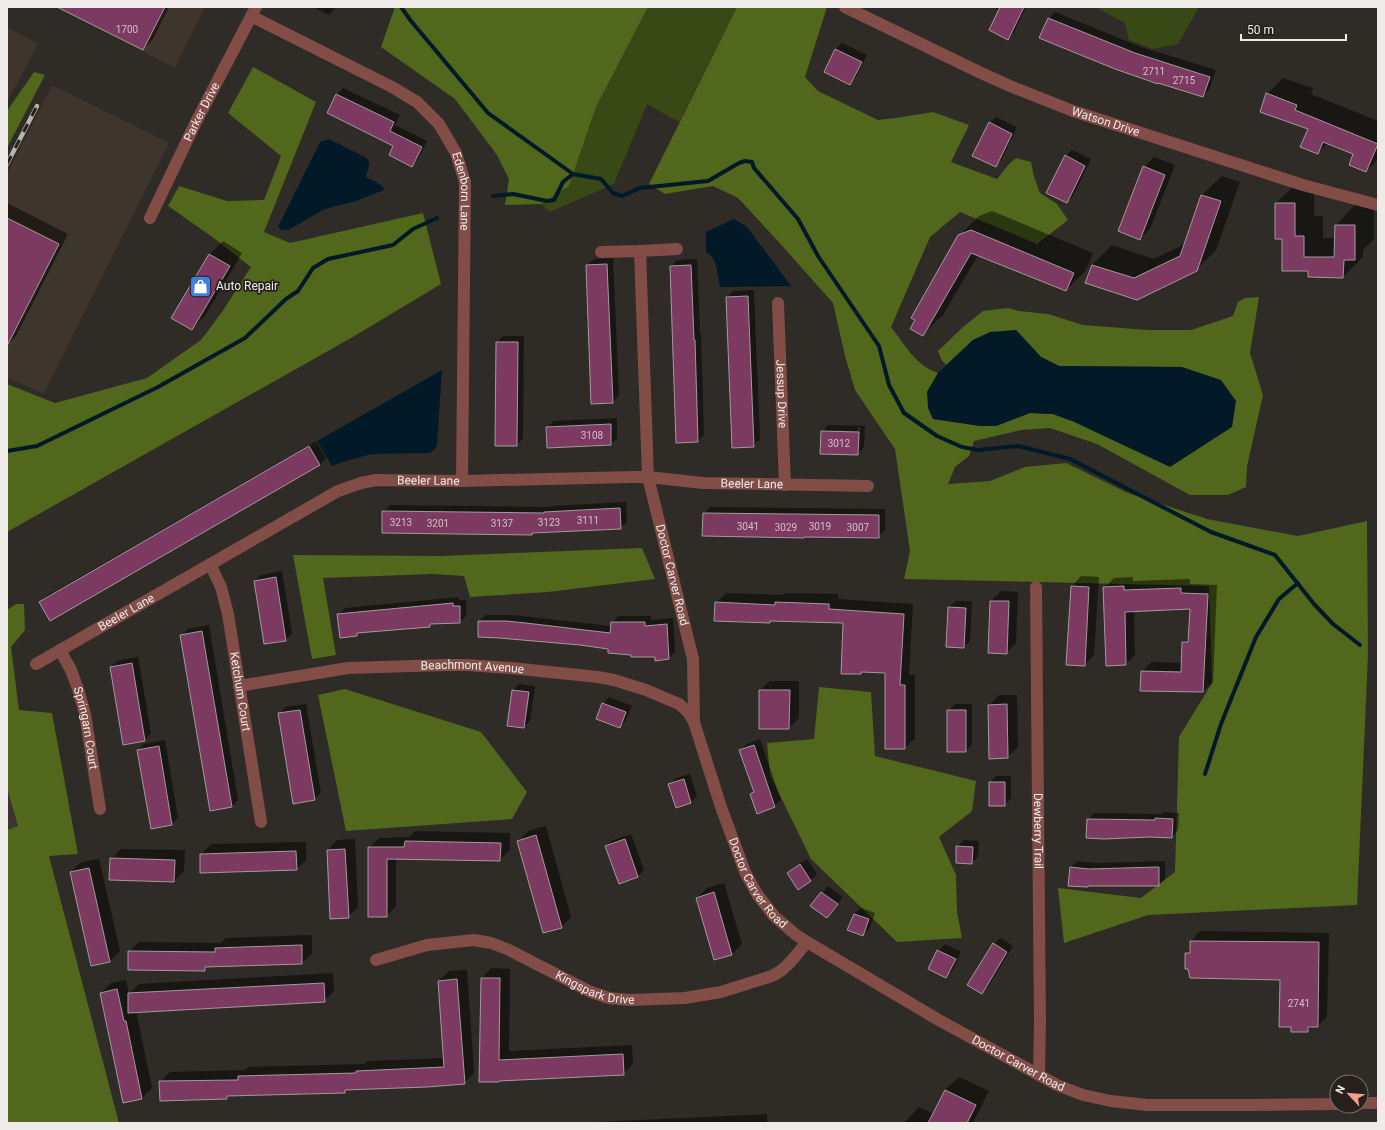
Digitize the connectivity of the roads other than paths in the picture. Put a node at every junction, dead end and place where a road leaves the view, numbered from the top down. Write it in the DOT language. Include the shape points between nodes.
graph roads {
  1 [pos="845,7"];
  2 [pos="254,12"];
  3 [pos="1378,205"];
  4 [pos="150,218"];
  5 [pos="677,249"];
  6 [pos="640,251"];
  7 [pos="601,252"];
  8 [pos="778,303"];
  9 [pos="648,477"];
  10 [pos="462,481"];
  11 [pos="785,485"];
  12 [pos="868,486"];
  13 [pos="210,564"];
  14 [pos="1036,587"];
  15 [pos="60,650"];
  16 [pos="36,664"];
  17 [pos="239,686"];
  18 [pos="694,722"];
  19 [pos="100,810"];
  20 [pos="261,822"];
  21 [pos="807,942"];
  22 [pos="376,960"];
  23 [pos="1039,1075"];
  24 [pos="1329,1104"];
  1 -- 3 [label="street, Watson Drive" via="979,72 1073,111 1303,186"];
  2 -- 4 [label="street, Parker Drive" via="196,122"];
  2 -- 10 [label="street, Edenborn Lane" via="417,102 439,124 456,153 465,182"];
  5 -- 6 [label="street"];
  6 -- 7 [label="street"];
  6 -- 9 [label="street, Doctor Carver Road"];
  8 -- 11 [label="street, Jessup Drive"];
  9 -- 10 [label="street, Beeler Lane"];
  9 -- 11 [label="street, Beeler Lane" via="703,483"];
  9 -- 18 [label="street, Doctor Carver Road" via="692,659"];
  10 -- 13 [label="street, Beeler Lane" via="376,480 361,483 338,491"];
  11 -- 12 [label="street, Beeler Lane"];
  13 -- 15 [label="street, Beeler Lane"];
  13 -- 17 [label="street, Ketchum Court" via="224,596"];
  14 -- 23 [label="street, Dewberry Trail"];
  15 -- 16 [label="street, Beeler Lane"];
  15 -- 19 [label="street, Springarn Court" via="71,670 85,714"];
  17 -- 18 [label="street, Beachmont Avenue" via="348,668 467,664 598,677 621,682 680,704"];
  17 -- 20 [label="street, Ketchum Court"];
  18 -- 21 [label="street, Doctor Carver Road" via="745,872 757,894 774,916"];
  21 -- 22 [label="street, Kingspark Drive" via="788,964 772,976 721,992 686,998 609,998 591,992 507,949 474,940 427,945"];
  21 -- 23 [label="street, Doctor Carver Road"];
  23 -- 24 [label="street, Doctor Carver Road" via="1083,1095 1147,1105"];
}
